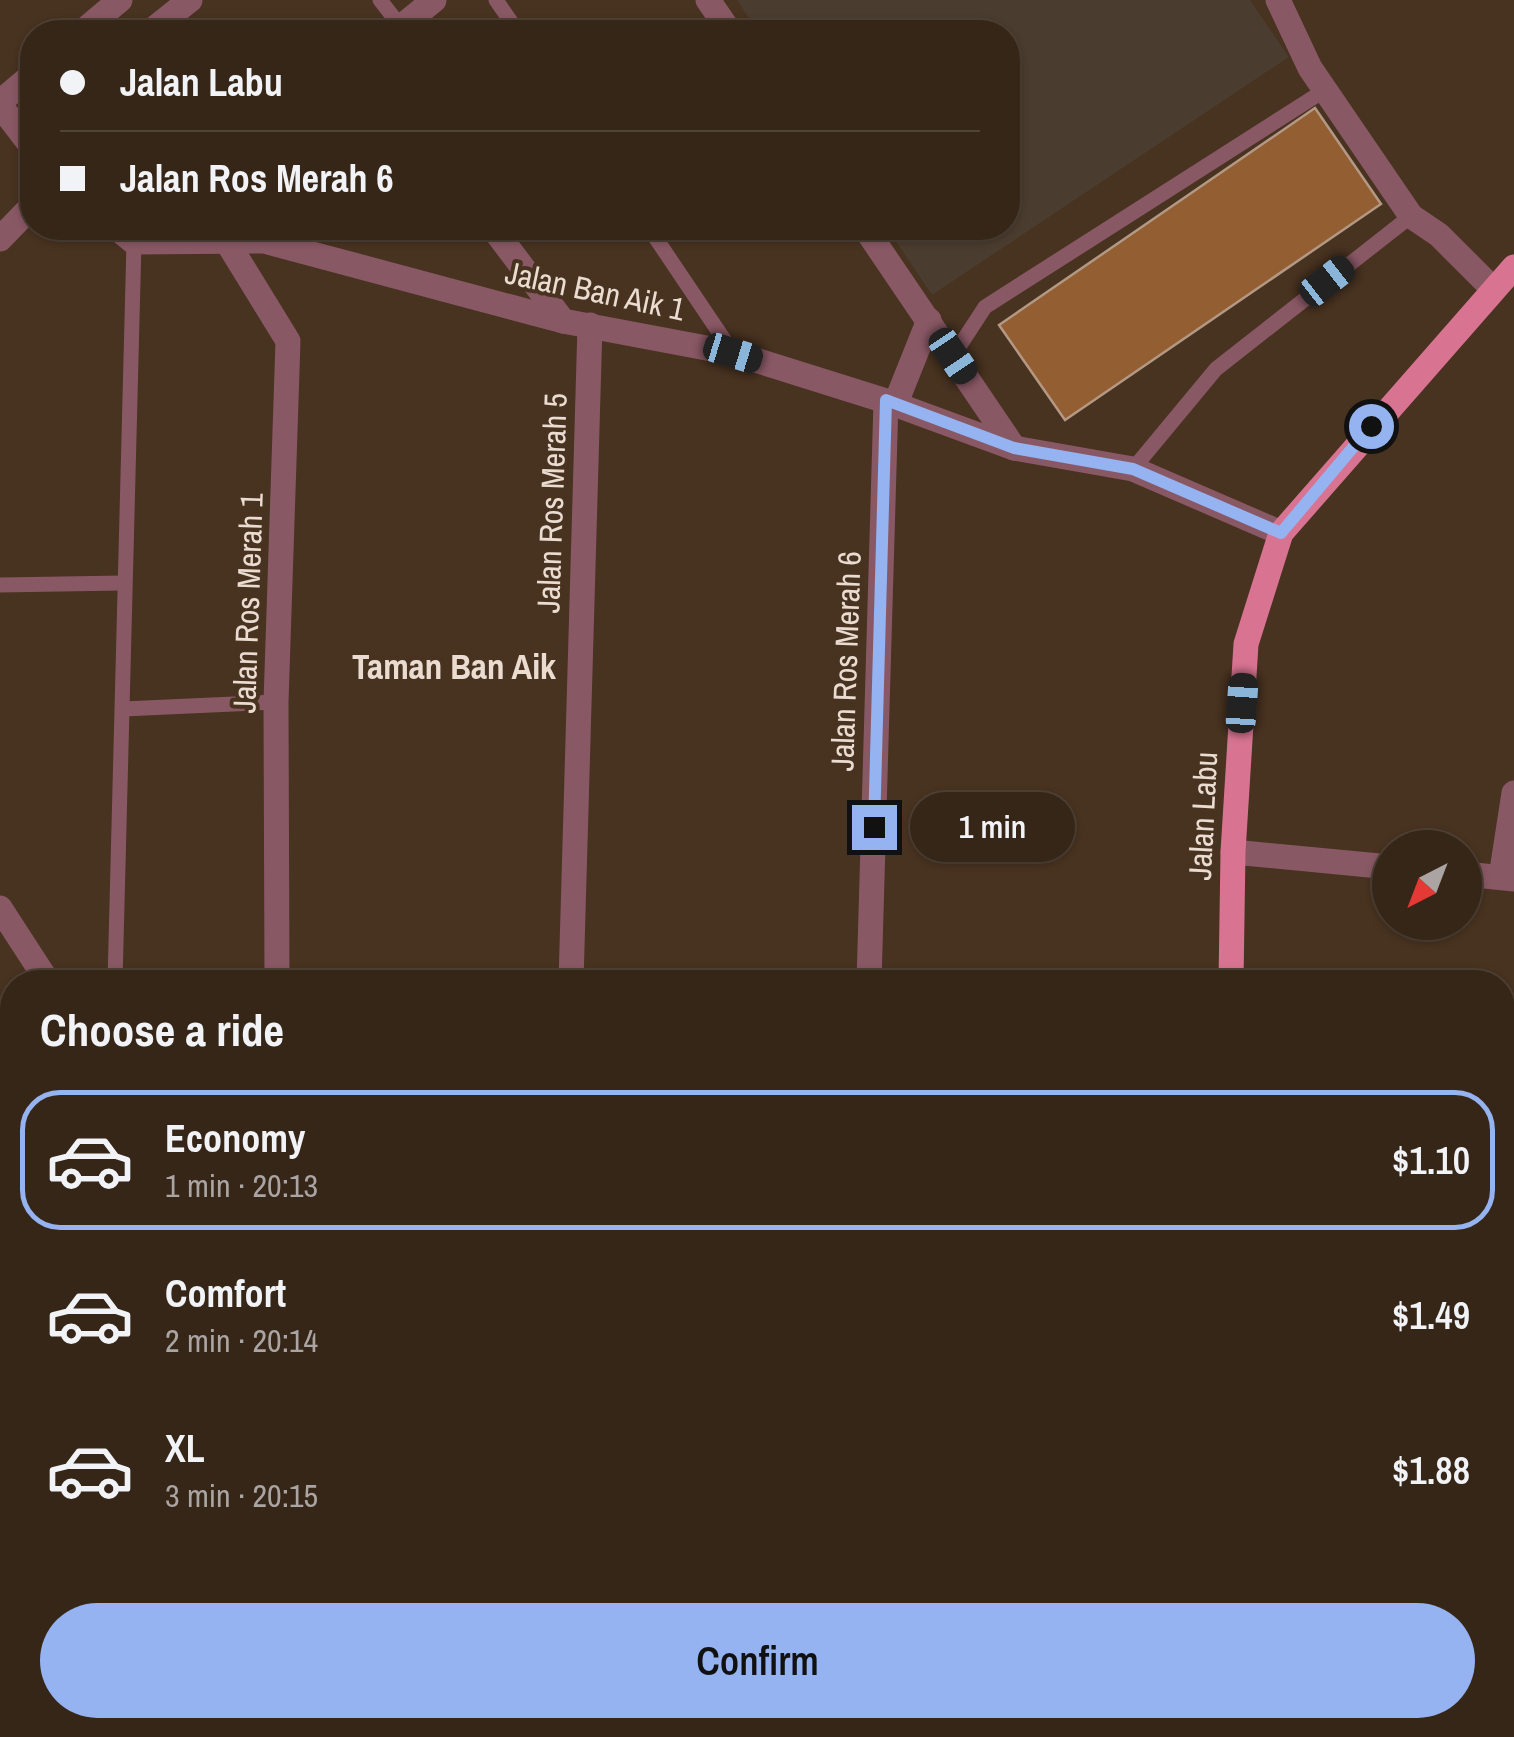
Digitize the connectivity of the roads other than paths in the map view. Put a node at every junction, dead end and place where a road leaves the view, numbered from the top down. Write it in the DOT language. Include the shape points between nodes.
graph roads {
  1 [pos="120,0"];
  2 [pos="190,0"];
  3 [pos="434,0"];
  4 [pos="1278,0"];
  5 [pos="96,20"];
  6 [pos="165,20"];
  7 [pos="410,20"];
  8 [pos="20,85"];
  9 [pos="1326,90"];
  10 [pos="0,104"];
  11 [pos="20,129"];
  12 [pos="1410,216"];
  13 [pos="20,218"];
  14 [pos="0,239"];
  15 [pos="126,240"];
  16 [pos="226,240"];
  17 [pos="257,240"];
  18 [pos="503,240"];
  19 [pos="657,240"];
  20 [pos="873,240"];
  21 [pos="1514,267"];
  22 [pos="1493,289"];
  23 [pos="928,320"];
  24 [pos="563,321"];
  25 [pos="590,325"];
  26 [pos="733,353"];
  27 [pos="953,356"];
  28 [pos="890,402"];
  29 [pos="1014,448"];
  30 [pos="1133,469"];
  31 [pos="1281,533"];
  32 [pos="122,583"];
  33 [pos="0,585"];
  34 [pos="276,702"];
  35 [pos="123,709"];
  36 [pos="1514,793"];
  37 [pos="1232,852"];
  38 [pos="1372,865"];
  39 [pos="1482,876"];
  40 [pos="1508,878"];
  41 [pos="0,908"];
  42 [pos="40,970"];
  43 [pos="114,970"];
  44 [pos="278,970"];
  45 [pos="571,970"];
  46 [pos="869,970"];
  47 [pos="1230,970"];
  1 -- 5 [label="street"];
  2 -- 6 [label="street"];
  3 -- 7 [label="street"];
  4 -- 9 [label="street"];
  8 -- 10 [label="street"];
  9 -- 12 [label="street"];
  9 -- 27 [label="lane" via="985,308"];
  10 -- 11 [label="street"];
  12 -- 22 [label="street"];
  12 -- 30 [label="lane" via="1216,369"];
  13 -- 14 [label="street"];
  15 -- 32 [label="lane"];
  16 -- 34 [label="street, Jalan Ros Merah 1" via="288,341"];
  17 -- 24 [label="street, Jalan Ban Aik 1"];
  18 -- 24 [label="street"];
  19 -- 26 [label="lane"];
  20 -- 23 [label="street"];
  21 -- 22 [label="main road, Jalan Labu"];
  22 -- 31 [label="main road, Jalan Labu"];
  23 -- 27 [label="street"];
  23 -- 28 [label="street, Jalan Ros Merah 6"];
  24 -- 25 [label="street, Jalan Ban Aik 1"];
  25 -- 26 [label="street, Jalan Ban Aik 1"];
  25 -- 45 [label="street, Jalan Ros Merah 5"];
  26 -- 28 [label="street, Jalan Ban Aik 1"];
  27 -- 29 [label="street"];
  28 -- 29 [label="street, Jalan Ban Aik 1"];
  28 -- 46 [label="street, Jalan Ros Merah 6"];
  29 -- 30 [label="street, Jalan Ban Aik 1"];
  30 -- 31 [label="street, Jalan Ban Aik 1"];
  31 -- 37 [label="main road, Jalan Labu" via="1246,644"];
  32 -- 33 [label="lane"];
  32 -- 35 [label="lane"];
  34 -- 35 [label="lane"];
  34 -- 44 [label="street, Jalan Ros Merah 1"];
  35 -- 43 [label="lane"];
  36 -- 40 [label="street"];
  37 -- 38 [label="street"];
  37 -- 47 [label="main road, Jalan Labu"];
  39 -- 40 [label="street"];
  41 -- 42 [label="street"];
}
